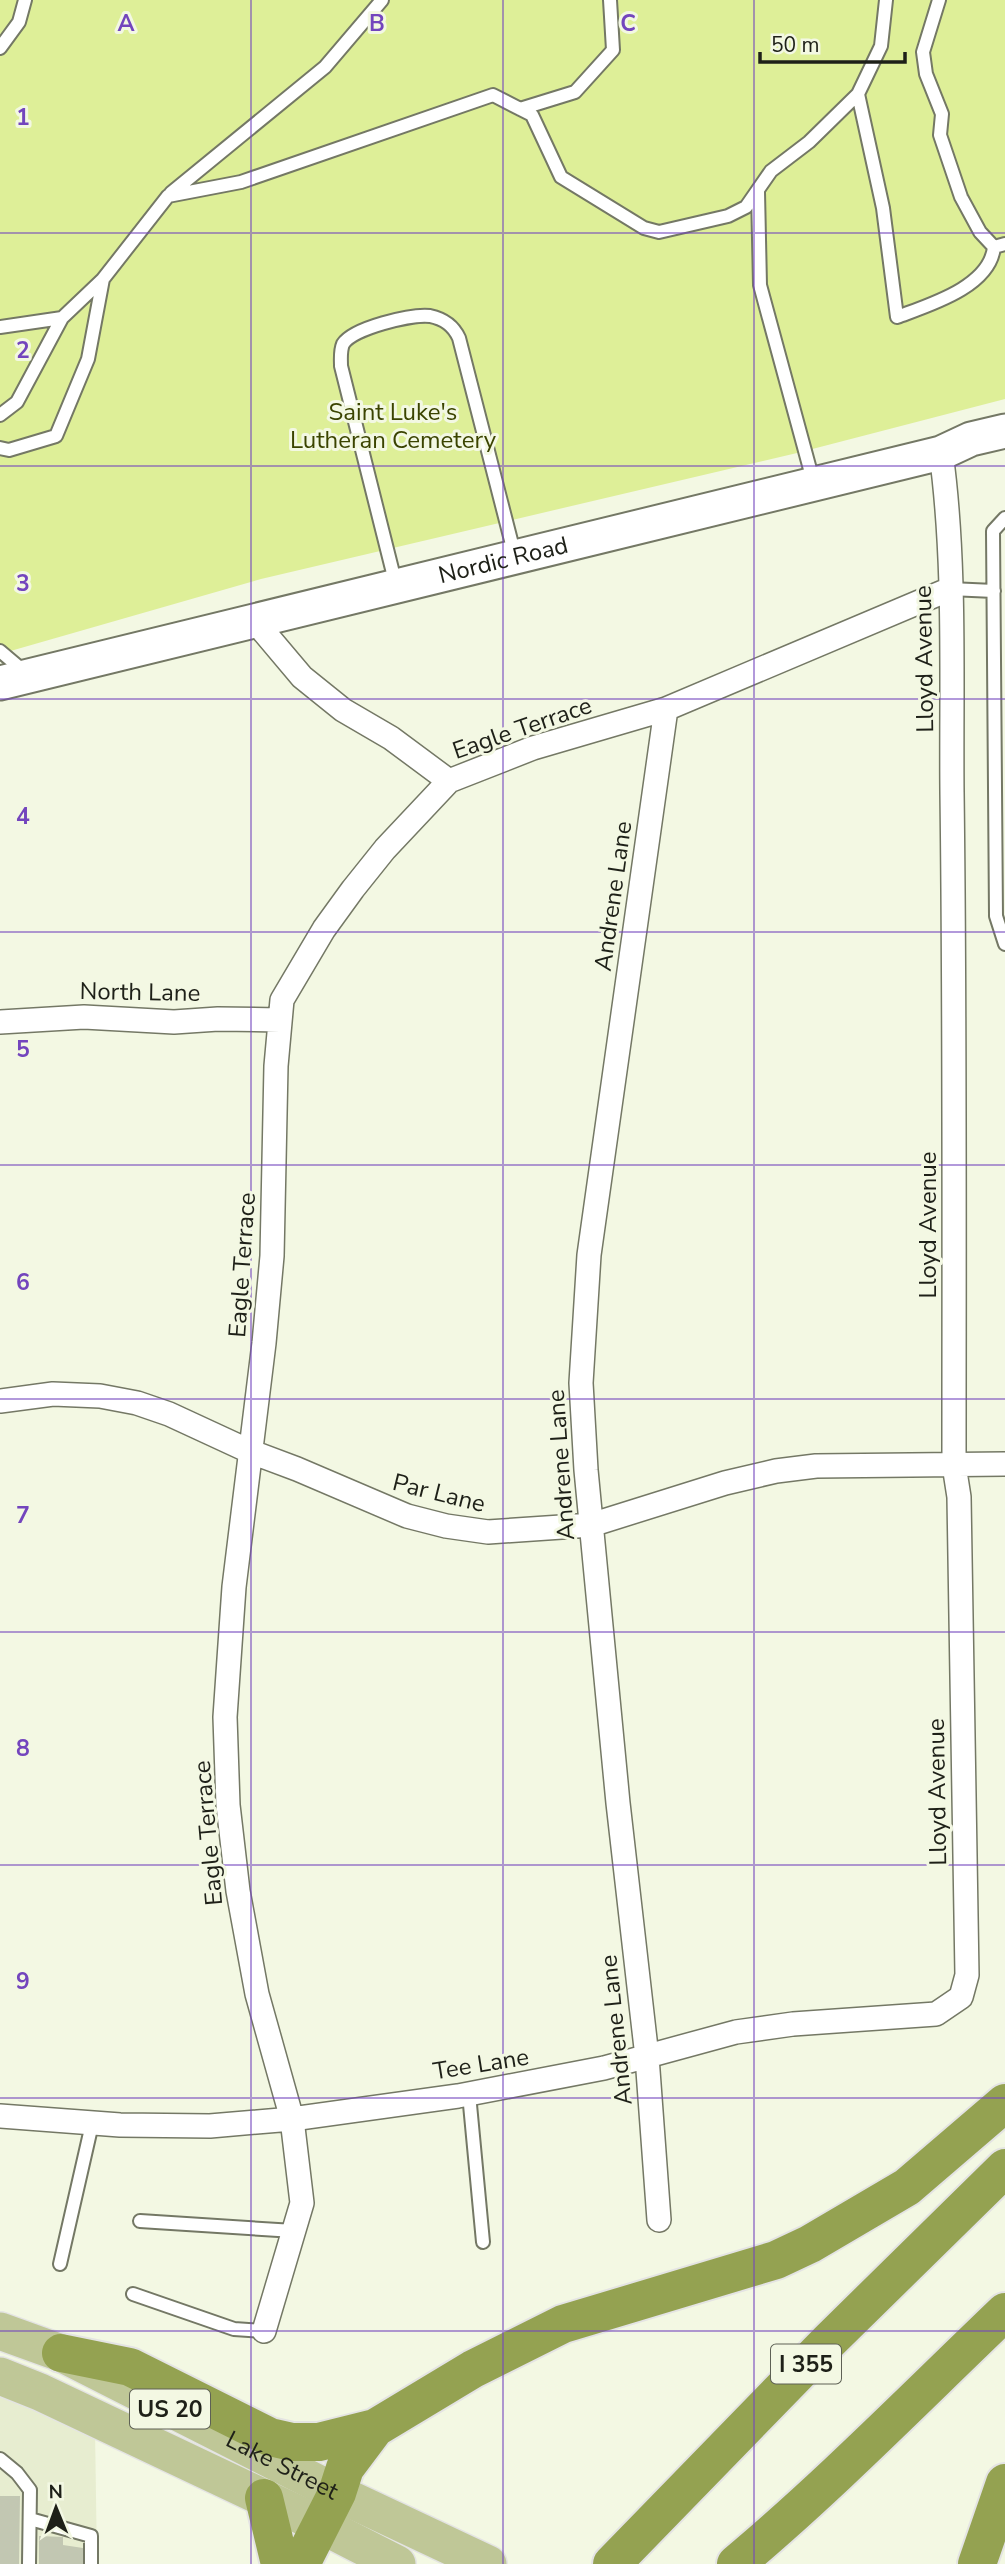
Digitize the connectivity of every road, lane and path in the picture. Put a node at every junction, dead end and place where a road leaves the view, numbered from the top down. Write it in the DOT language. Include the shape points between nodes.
graph roads {
  1 [pos="25,0"];
  2 [pos="382,0"];
  3 [pos="610,0"];
  4 [pos="886,0"];
  5 [pos="939,0"];
  6 [pos="0,48"];
  7 [pos="858,94"];
  8 [pos="520,109"];
  9 [pos="758,192"];
  10 [pos="168,196"];
  11 [pos="1000,246"];
  12 [pos="103,279"];
  13 [pos="62,317"];
  14 [pos="0,327"];
  15 [pos="0,415"];
  16 [pos="1005,431"];
  17 [pos="0,448"];
  18 [pos="942,453"];
  19 [pos="814,484"];
  20 [pos="1005,519"];
  21 [pos="515,556"];
  22 [pos="396,585"];
  23 [pos="950,589"];
  24 [pos="994,591"];
  25 [pos="253,619"];
  26 [pos="0,651"];
  27 [pos="14,679"];
  28 [pos="666,709"];
  29 [pos="449,780"];
  30 [pos="1005,944"];
  31 [pos="281,1020"];
  32 [pos="0,1022"];
  33 [pos="0,1401"];
  34 [pos="249,1451"];
  35 [pos="1005,1464"];
  36 [pos="954,1465"];
  37 [pos="591,1525"];
  38 [pos="961,1997"];
  39 [pos="647,2057"];
  40 [pos="469,2094"];
  41 [pos="1005,2103"];
  42 [pos="0,2116"];
  43 [pos="292,2119"];
  44 [pos="92,2124"];
  45 [pos="1005,2168"];
  46 [pos="659,2220"];
  47 [pos="140,2221"];
  48 [pos="294,2231"];
  49 [pos="483,2242"];
  50 [pos="60,2264"];
  51 [pos="133,2294"];
  52 [pos="1005,2312"];
  53 [pos="0,2331"];
  54 [pos="264,2331"];
  55 [pos="61,2353"];
  56 [pos="0,2376"];
  57 [pos="375,2428"];
  58 [pos="0,2459"];
  59 [pos="1005,2483"];
  60 [pos="264,2498"];
  61 [pos="329,2509"];
  62 [pos="30,2519"];
  63 [pos="774,2532"];
  64 [pos="29,2564"];
  65 [pos="91,2564"];
  66 [pos="280,2564"];
  67 [pos="301,2564"];
  68 [pos="397,2564"];
  69 [pos="488,2564"];
  70 [pos="612,2564"];
  71 [pos="736,2564"];
  72 [pos="752,2564"];
  73 [pos="977,2564"];
  1 -- 6 [label="lane" via="19,22"];
  2 -- 10 [label="lane" via="325,67"];
  3 -- 8 [label="lane" via="613,50 575,92"];
  4 -- 7 [label="lane" via="881,46"];
  5 -- 11 [label="lane" via="923,52 926,74 942,114 940,135 961,197 980,232"];
  7 -- 9 [label="lane" via="771,171"];
  7 -- 11 [label="lane" via="883,208 897,317 968,287"];
  8 -- 9 [label="lane" via="532,115 561,177 644,228 659,232 728,216 746,207"];
  8 -- 10 [label="lane" via="493,95 241,182"];
  9 -- 19 [label="lane" via="760,285"];
  10 -- 12 [label="lane"];
  12 -- 13 [label="lane"];
  12 -- 17 [label="lane" via="88,359 56,436 9,450"];
  13 -- 14 [label="lane"];
  13 -- 15 [label="lane" via="17,402"];
  16 -- 18 [label="street, Nordic Road" via="971,439"];
  18 -- 19 [label="street, Nordic Road"];
  18 -- 23 [label="street, Lloyd Avenue"];
  19 -- 21 [label="street, Nordic Road"];
  20 -- 24 [label="lane" via="993,531"];
  21 -- 22 [label="street, Nordic Road"];
  21 -- 22 [label="lane" via="459,338 449,323 411,317 362,330 344,343 341,353"];
  22 -- 25 [label="street, Nordic Road"];
  23 -- 24 [label="lane"];
  23 -- 28 [label="street, Eagle Terrace"];
  23 -- 36 [label="street, Lloyd Avenue"];
  24 -- 30 [label="lane" via="996,916"];
  25 -- 27 [label="street, Nordic Road"];
  25 -- 29 [label="street" via="302,677"];
  26 -- 27 [label="lane"];
  28 -- 29 [label="street, Eagle Terrace" via="533,748"];
  28 -- 37 [label="street, Andrene Lane" via="589,1255 581,1383"];
  29 -- 31 [label="street, Eagle Terrace" via="385,849 324,929 282,1000"];
  31 -- 32 [label="street, North Lane" via="174,1022 83,1017"];
  31 -- 34 [label="street, Eagle Terrace" via="272,1256"];
  33 -- 34 [label="street, Par Lane" via="53,1394 100,1396 169,1414"];
  34 -- 37 [label="street, Par Lane" via="407,1516 446,1526 488,1532"];
  34 -- 43 [label="street, Eagle Terrace" via="228,1648 228,1805 249,1958"];
  35 -- 36 [label="street, Par Lane"];
  36 -- 37 [label="street, Par Lane" via="816,1466 776,1471"];
  36 -- 38 [label="street, Lloyd Avenue" via="959,1497 967,1975"];
  37 -- 39 [label="street, Andrene Lane"];
  38 -- 39 [label="street, Tee Lane" via="936,2014 736,2032"];
  39 -- 40 [label="street, Tee Lane"];
  39 -- 46 [label="street, Andrene Lane"];
  40 -- 43 [label="street, Tee Lane"];
  40 -- 49 [label="lane"];
  41 -- 57 [label="highway" via="907,2187 810,2244 776,2260 563,2324 473,2369"];
  42 -- 44 [label="street, Tee Lane"];
  43 -- 44 [label="street, Tee Lane" via="210,2126"];
  43 -- 48 [label="street, Eagle Terrace" via="302,2203"];
  44 -- 50 [label="lane"];
  45 -- 70 [label="highway, I 355"];
  47 -- 48 [label="lane"];
  48 -- 54 [label="street, Eagle Terrace"];
  51 -- 54 [label="lane" via="234,2329"];
  52 -- 63 [label="highway"];
  53 -- 55 [label="main road, Lake Street / US 20"];
  55 -- 57 [label="highway" via="130,2367 270,2437 319,2442"];
  55 -- 61 [label="main road, Lake Street / US 20"];
  56 -- 60 [label="main road, Lake Street / US 20"];
  57 -- 61 [label="highway" via="345,2468"];
  58 -- 62 [label="lane" via="30,2490"];
  59 -- 73 [label="highway"];
  60 -- 61 [label="main road, Lake Street / US 20"];
  60 -- 66 [label="highway"];
  61 -- 67 [label="highway"];
  61 -- 68 [label="main road, Lake Street / US 20"];
  61 -- 69 [label="main road, Lake Street / US 20"];
  62 -- 64 [label="lane"];
  62 -- 65 [label="lane" via="91,2536"];
  63 -- 71 [label="highway"];
  63 -- 72 [label="highway"];
}
